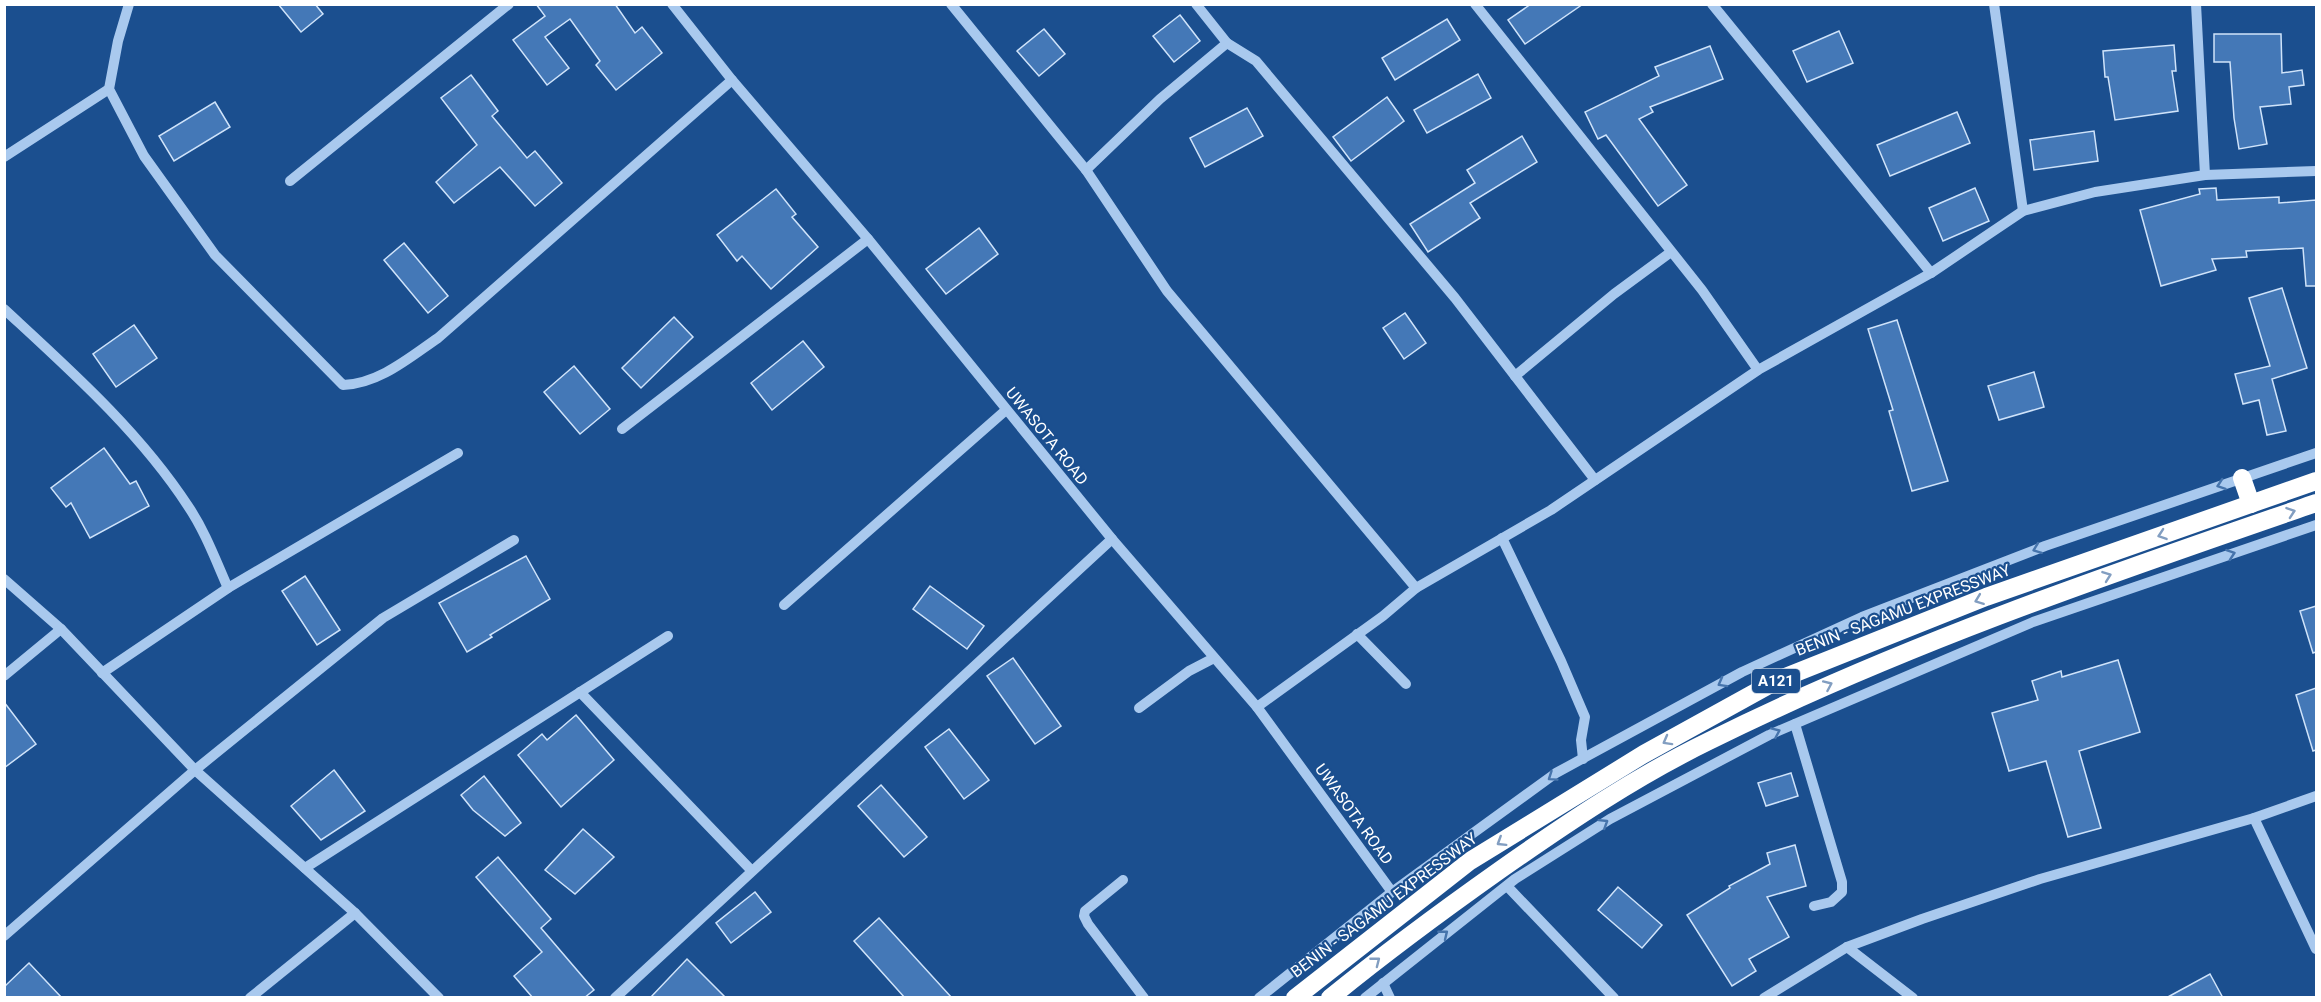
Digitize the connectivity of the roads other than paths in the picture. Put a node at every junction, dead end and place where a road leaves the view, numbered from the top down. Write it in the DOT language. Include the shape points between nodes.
graph roads {
  1 [pos="129,4"];
  2 [pos="509,4"];
  3 [pos="672,4"];
  4 [pos="951,4"];
  5 [pos="1196,4"];
  6 [pos="1475,4"];
  7 [pos="1712,4"];
  8 [pos="1994,4"];
  9 [pos="2196,4"];
  10 [pos="1227,43"];
  11 [pos="732,80"];
  12 [pos="109,89"];
  13 [pos="4,157"];
  14 [pos="1086,170"];
  15 [pos="2316,171"];
  16 [pos="2205,175"];
  17 [pos="290,181"];
  18 [pos="2023,211"];
  19 [pos="868,240"];
  20 [pos="1671,252"];
  21 [pos="1931,273"];
  22 [pos="4,309"];
  23 [pos="1758,369"];
  24 [pos="1515,376"];
  25 [pos="1006,410"];
  26 [pos="622,429"];
  27 [pos="458,453"];
  28 [pos="2316,453"];
  29 [pos="2242,478"];
  30 [pos="1595,480"];
  31 [pos="2316,481"];
  32 [pos="2316,503"];
  33 [pos="2251,504"];
  34 [pos="2316,525"];
  35 [pos="1502,538"];
  36 [pos="1112,539"];
  37 [pos="514,540"];
  38 [pos="4,579"];
  39 [pos="228,588"];
  40 [pos="1416,588"];
  41 [pos="784,605"];
  42 [pos="61,629"];
  43 [pos="1357,634"];
  44 [pos="668,636"];
  45 [pos="1214,658"];
  46 [pos="102,673"];
  47 [pos="4,676"];
  48 [pos="1406,684"];
  49 [pos="580,692"];
  50 [pos="1257,707"];
  51 [pos="1139,708"];
  52 [pos="1795,724"];
  53 [pos="1583,759"];
  54 [pos="195,770"];
  55 [pos="2316,796"];
  56 [pos="2254,818"];
  57 [pos="305,868"];
  58 [pos="751,870"];
  59 [pos="1123,880"];
  60 [pos="1507,886"];
  61 [pos="1392,892"];
  62 [pos="1814,906"];
  63 [pos="355,913"];
  64 [pos="4,936"];
  65 [pos="1847,947"];
  66 [pos="2316,949"];
  67 [pos="1383,983"];
  68 [pos="250,998"];
  69 [pos="439,998"];
  70 [pos="615,998"];
  71 [pos="1144,998"];
  72 [pos="1259,998"];
  73 [pos="1295,998"];
  74 [pos="1330,998"];
  75 [pos="1365,998"];
  76 [pos="1390,998"];
  77 [pos="1614,998"];
  78 [pos="1764,998"];
  79 [pos="1913,998"];
  1 -- 12 [label="street"];
  2 -- 17 [label="street"];
  3 -- 11 [label="street, UWASOTA ROAD"];
  4 -- 14 [label="street"];
  5 -- 10 [label="street"];
  6 -- 20 [label="street"];
  7 -- 21 [label="street"];
  8 -- 18 [label="street"];
  9 -- 16 [label="street"];
  10 -- 14 [label="street"];
  10 -- 24 [label="street" via="1256,62 1455,298"];
  11 -- 12 [label="street" via="438,338 393,369 344,386 216,255 144,156"];
  11 -- 19 [label="street, UWASOTA ROAD"];
  12 -- 13 [label="street"];
  14 -- 40 [label="street" via="1167,291"];
  15 -- 16 [label="street"];
  16 -- 18 [label="street" via="2095,192"];
  18 -- 21 [label="street"];
  19 -- 25 [label="street, UWASOTA ROAD"];
  19 -- 26 [label="street"];
  20 -- 23 [label="street"];
  20 -- 24 [label="street"];
  21 -- 23 [label="street"];
  22 -- 39 [label="street" via="65,365 161,467 190,508"];
  23 -- 30 [label="street"];
  24 -- 30 [label="street"];
  25 -- 36 [label="street, UWASOTA ROAD"];
  25 -- 41 [label="street"];
  27 -- 39 [label="street"];
  28 -- 29 [label="street"];
  29 -- 33 [label="highway"];
  29 -- 53 [label="street, one-way" via="2045,546 1862,617 1742,672"];
  30 -- 35 [label="street"];
  31 -- 33 [label="highway, BENIN - SAGAMU EXPRESSWAY / A121"];
  74 -- 32 [label="highway, A121, one-way" via="1379,958 1551,835 1632,782 1707,742 1909,650"];
  33 -- 73 [label="highway, BENIN - SAGAMU EXPRESSWAY / A121, one-way" via="1986,597 1778,680 1644,753 1470,861"];
  52 -- 34 [label="street, one-way" via="2033,621"];
  35 -- 40 [label="street"];
  35 -- 53 [label="street" via="1585,717"];
  36 -- 45 [label="street, UWASOTA ROAD"];
  36 -- 58 [label="street"];
  37 -- 54 [label="street" via="382,618"];
  38 -- 42 [label="street"];
  39 -- 46 [label="street"];
  40 -- 43 [label="street"];
  42 -- 46 [label="street"];
  42 -- 47 [label="street"];
  43 -- 48 [label="street"];
  43 -- 50 [label="street"];
  44 -- 49 [label="street"];
  45 -- 50 [label="street, UWASOTA ROAD"];
  45 -- 51 [label="street" via="1189,671"];
  46 -- 54 [label="street"];
  49 -- 57 [label="street"];
  49 -- 58 [label="street"];
  50 -- 61 [label="street, UWASOTA ROAD"];
  60 -- 52 [label="street, one-way" via="1610,819"];
  52 -- 62 [label="street" via="1842,882 1842,892 1831,902"];
  53 -- 61 [label="street, one-way" via="1556,773"];
  54 -- 57 [label="street"];
  54 -- 64 [label="street"];
  55 -- 56 [label="street"];
  56 -- 65 [label="street" via="2040,879"];
  56 -- 66 [label="street"];
  57 -- 63 [label="street"];
  58 -- 70 [label="street"];
  59 -- 71 [label="street" via="1084,916"];
  67 -- 60 [label="street, one-way"];
  60 -- 77 [label="street"];
  61 -- 72 [label="street"];
  63 -- 68 [label="street"];
  63 -- 69 [label="street"];
  65 -- 78 [label="street"];
  65 -- 79 [label="street"];
  67 -- 75 [label="street"];
  67 -- 76 [label="street"];
}
